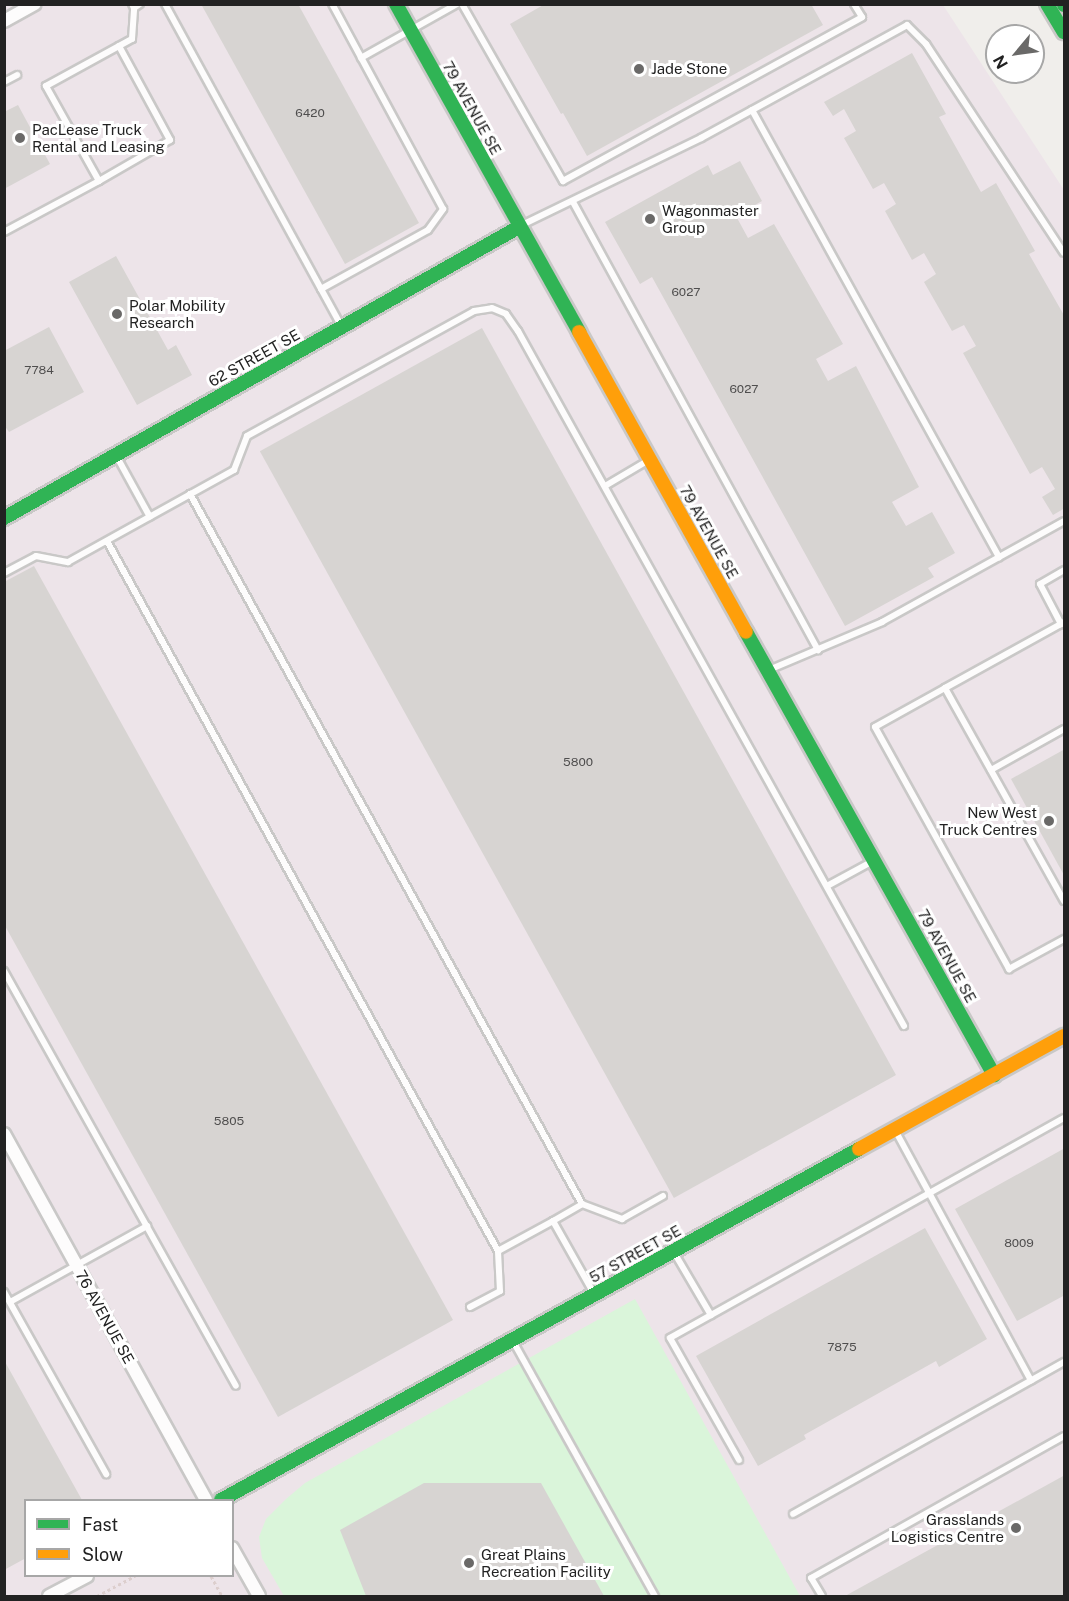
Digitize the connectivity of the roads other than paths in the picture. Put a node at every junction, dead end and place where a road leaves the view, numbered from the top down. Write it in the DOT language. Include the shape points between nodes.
graph roads {
  1 [pos="35,4"];
  2 [pos="165,4"];
  3 [pos="332,4"];
  4 [pos="396,4"];
  5 [pos="459,4"];
  6 [pos="854,4"];
  7 [pos="1047,4"];
  8 [pos="136,6"];
  9 [pos="4,21"];
  10 [pos="410,30"];
  11 [pos="1065,33"];
  12 [pos="119,46"];
  13 [pos="361,58"];
  14 [pos="17,75"];
  15 [pos="4,82"];
  16 [pos="752,110"];
  17 [pos="99,181"];
  18 [pos="573,202"];
  19 [pos="519,227"];
  20 [pos="4,232"];
  21 [pos="1065,253"];
  22 [pos="321,289"];
  23 [pos="342,327"];
  24 [pos="116,454"];
  25 [pos="650,460"];
  26 [pos="604,486"];
  27 [pos="190,494"];
  28 [pos="150,517"];
  29 [pos="4,518"];
  30 [pos="1065,521"];
  31 [pos="106,541"];
  32 [pos="999,557"];
  33 [pos="1065,570"];
  34 [pos="4,573"];
  35 [pos="1063,623"];
  36 [pos="818,650"];
  37 [pos="768,670"];
  38 [pos="945,688"];
  39 [pos="1065,729"];
  40 [pos="991,770"];
  41 [pos="874,860"];
  42 [pos="827,886"];
  43 [pos="1065,901"];
  44 [pos="1065,939"];
  45 [pos="4,971"];
  46 [pos="904,1026"];
  47 [pos="1065,1036"];
  48 [pos="994,1075"];
  49 [pos="1065,1118"];
  50 [pos="894,1129"];
  51 [pos="4,1134"];
  52 [pos="931,1194"];
  53 [pos="663,1196"];
  54 [pos="582,1204"];
  55 [pos="553,1221"];
  56 [pos="147,1226"];
  57 [pos="498,1251"];
  58 [pos="673,1251"];
  59 [pos="77,1265"];
  60 [pos="4,1292"];
  61 [pos="594,1295"];
  62 [pos="10,1302"];
  63 [pos="470,1307"];
  64 [pos="711,1315"];
  65 [pos="513,1340"];
  66 [pos="1065,1362"];
  67 [pos="1031,1380"];
  68 [pos="236,1386"];
  69 [pos="1065,1436"];
  70 [pos="739,1460"];
  71 [pos="106,1474"];
  72 [pos="205,1499"];
  73 [pos="223,1499"];
  74 [pos="793,1514"];
  75 [pos="234,1552"];
  76 [pos="83,1577"];
  77 [pos="49,1596"];
  78 [pos="259,1596"];
  79 [pos="655,1596"];
  80 [pos="822,1596"];
  1 -- 9 [label="street"];
  2 -- 22 [label="lane"];
  3 -- 13 [label="lane"];
  4 -- 10 [label="street, 79 AVENUE SE"];
  5 -- 6 [label="lane" via="563,181 862,17"];
  5 -- 10 [label="lane"];
  7 -- 11 [label="street"];
  8 -- 12 [label="lane" via="132,39"];
  10 -- 13 [label="lane"];
  10 -- 19 [label="street, 79 AVENUE SE"];
  12 -- 17 [label="lane" via="170,140"];
  12 -- 17 [label="lane" via="46,86"];
  13 -- 22 [label="lane" via="443,209 428,230"];
  14 -- 15 [label="lane"];
  16 -- 18 [label="lane"];
  16 -- 21 [label="lane" via="907,25 926,45"];
  16 -- 32 [label="lane"];
  17 -- 20 [label="lane"];
  18 -- 19 [label="lane"];
  18 -- 36 [label="lane"];
  19 -- 23 [label="street, 62 STREET SE"];
  19 -- 25 [label="street, 79 AVENUE SE"];
  22 -- 23 [label="lane"];
  23 -- 24 [label="street, 62 STREET SE"];
  24 -- 28 [label="lane"];
  24 -- 29 [label="street, 62 STREET SE"];
  25 -- 26 [label="lane"];
  25 -- 37 [label="street, 79 AVENUE SE"];
  26 -- 27 [label="lane" via="518,331 506,314 492,308 474,311 247,436 234,470"];
  26 -- 42 [label="lane"];
  27 -- 28 [label="lane"];
  27 -- 54 [label="lane"];
  28 -- 31 [label="lane"];
  30 -- 32 [label="lane"];
  31 -- 34 [label="lane" via="68,562 36,556"];
  31 -- 57 [label="lane"];
  32 -- 36 [label="lane" via="882,622"];
  33 -- 35 [label="lane" via="1040,584"];
  35 -- 38 [label="lane"];
  36 -- 37 [label="lane"];
  37 -- 41 [label="street, 79 AVENUE SE"];
  38 -- 40 [label="lane"];
  38 -- 44 [label="lane" via="875,727 1009,969"];
  39 -- 40 [label="lane"];
  40 -- 43 [label="lane"];
  41 -- 42 [label="lane"];
  41 -- 48 [label="street, 79 AVENUE SE"];
  42 -- 46 [label="lane"];
  45 -- 56 [label="lane"];
  47 -- 48 [label="street, 57 STREET SE"];
  48 -- 50 [label="street, 57 STREET SE"];
  49 -- 52 [label="lane"];
  50 -- 52 [label="lane"];
  50 -- 58 [label="street, 57 STREET SE"];
  51 -- 59 [label="street, 76 AVENUE SE"];
  52 -- 64 [label="lane"];
  52 -- 67 [label="lane"];
  53 -- 54 [label="lane" via="622,1219"];
  54 -- 55 [label="lane"];
  55 -- 57 [label="lane"];
  55 -- 61 [label="lane"];
  56 -- 59 [label="lane"];
  56 -- 68 [label="lane"];
  57 -- 63 [label="lane" via="500,1291"];
  58 -- 61 [label="street, 57 STREET SE"];
  58 -- 64 [label="lane"];
  59 -- 62 [label="lane"];
  59 -- 72 [label="street, 76 AVENUE SE"];
  60 -- 62 [label="lane"];
  61 -- 65 [label="street, 57 STREET SE"];
  62 -- 71 [label="lane"];
  64 -- 70 [label="lane" via="670,1338"];
  65 -- 73 [label="street, 57 STREET SE"];
  65 -- 79 [label="lane"];
  66 -- 67 [label="lane"];
  67 -- 74 [label="lane"];
  69 -- 80 [label="lane" via="811,1578"];
  75 -- 78 [label="street"];
  76 -- 77 [label="street"];
}
